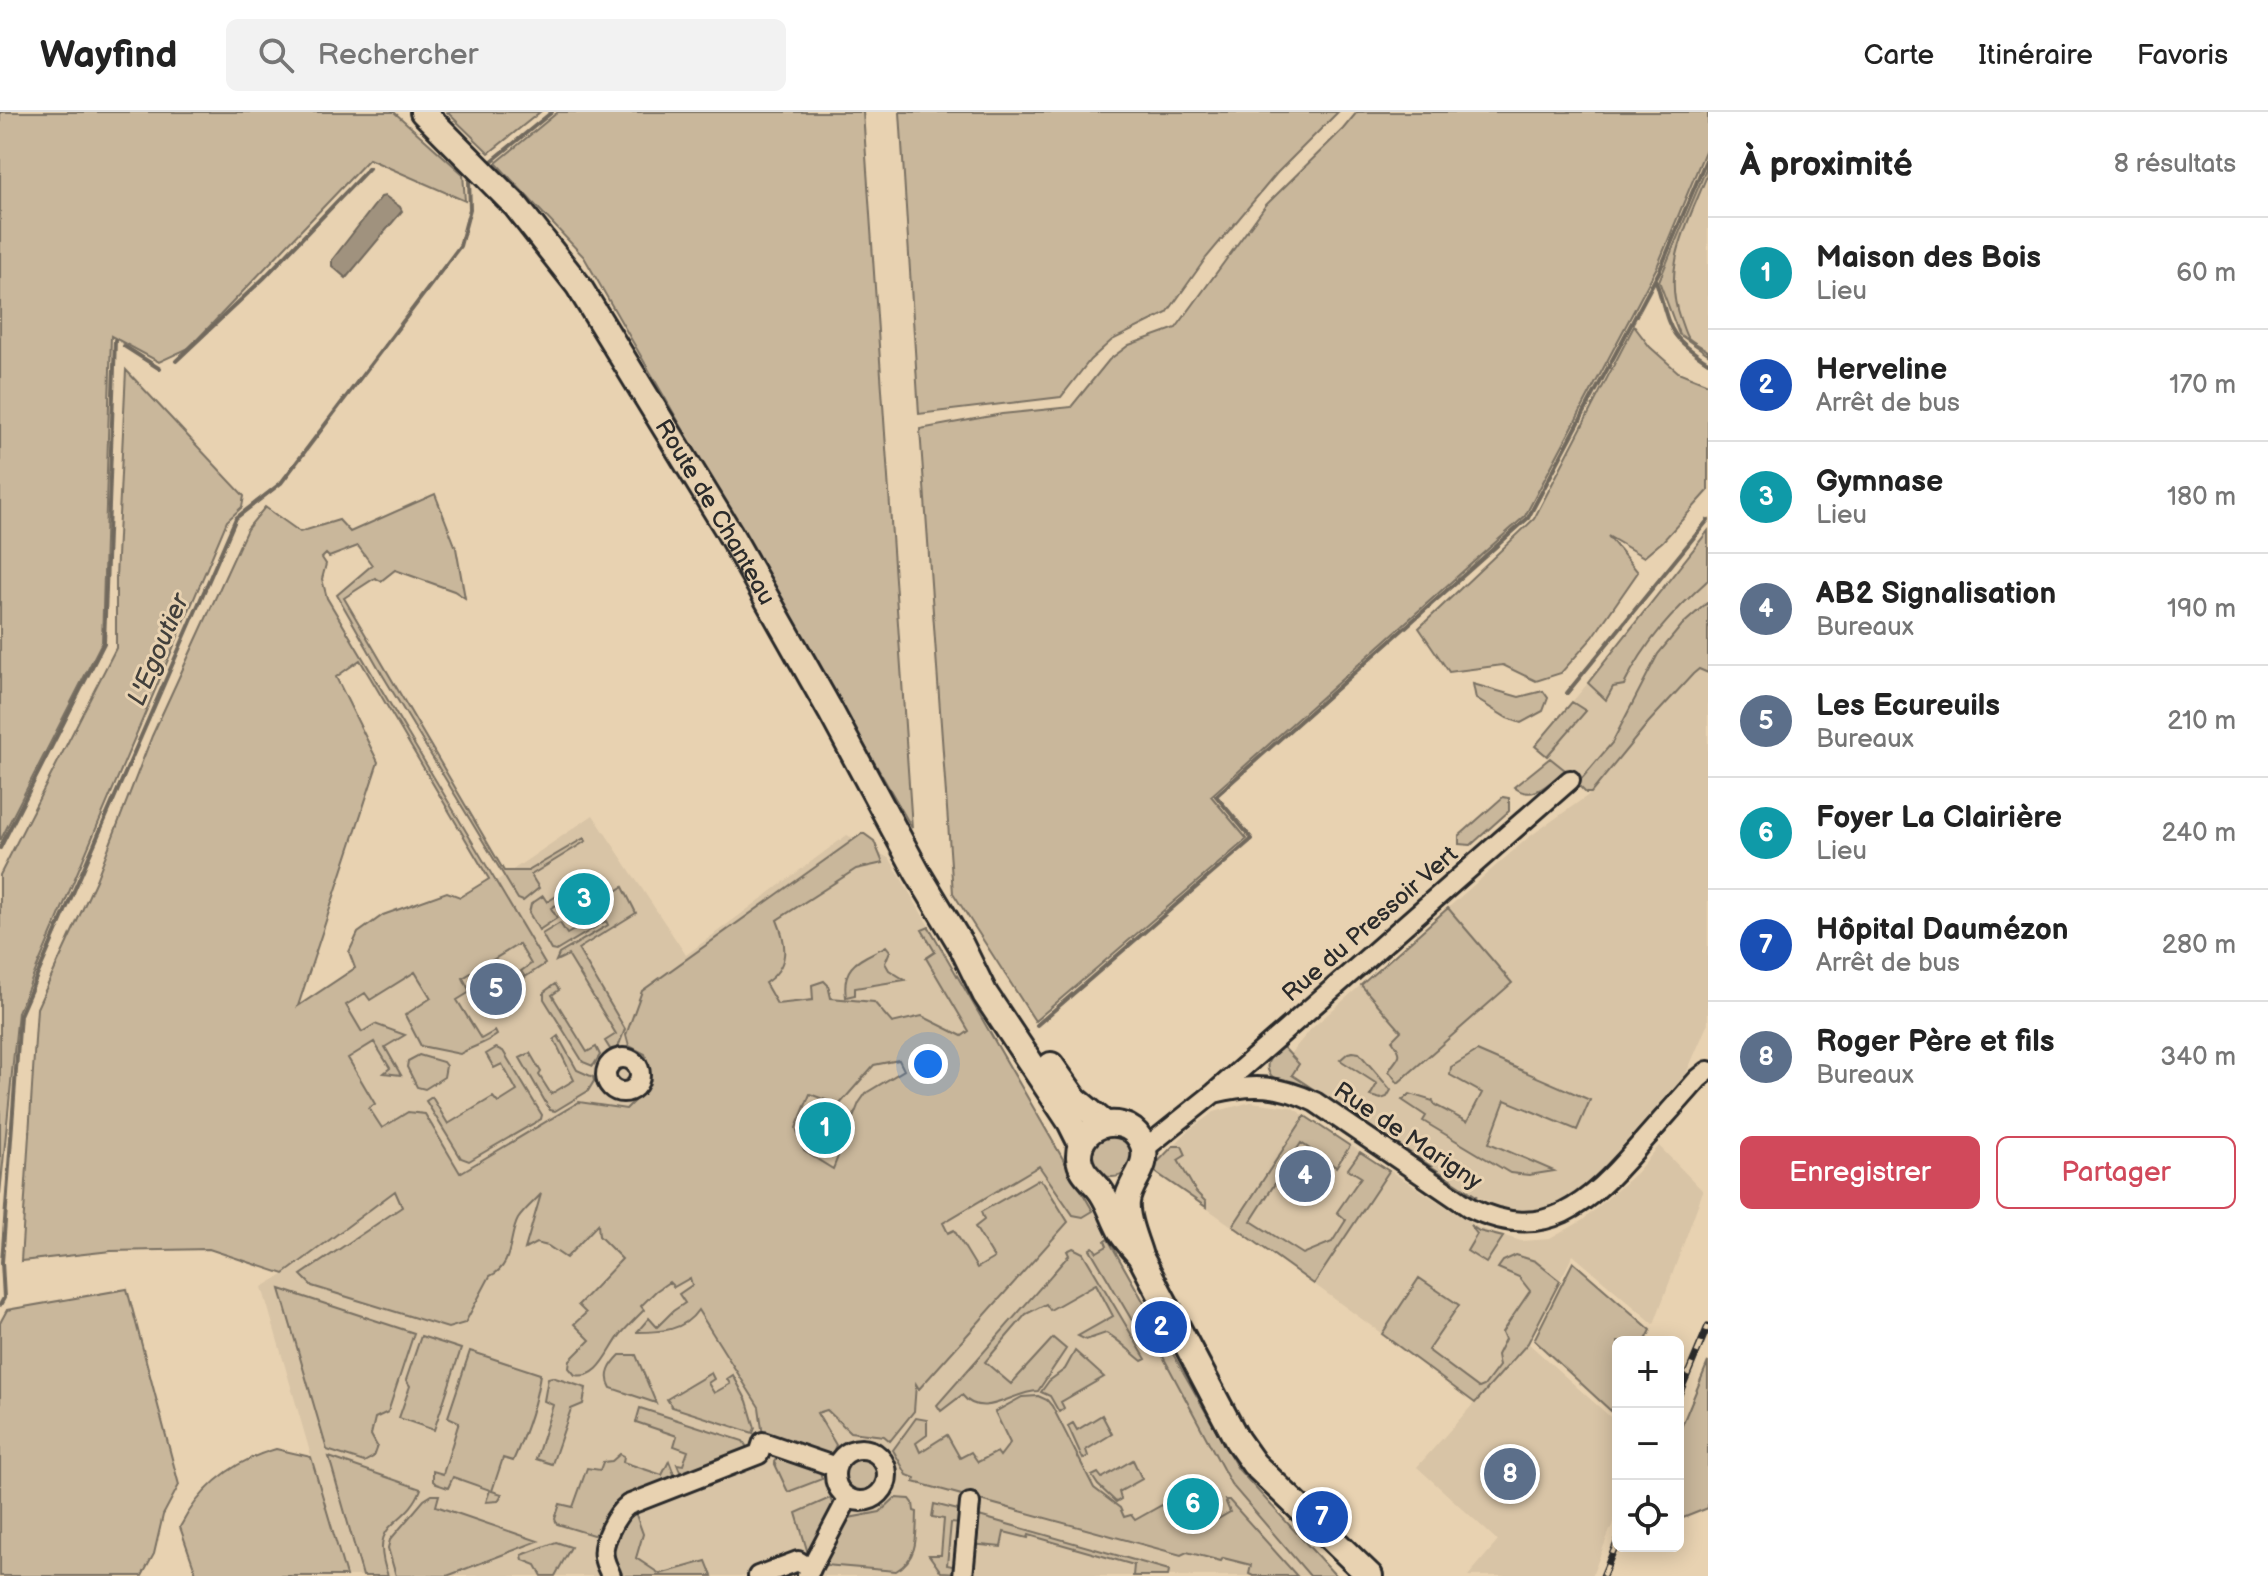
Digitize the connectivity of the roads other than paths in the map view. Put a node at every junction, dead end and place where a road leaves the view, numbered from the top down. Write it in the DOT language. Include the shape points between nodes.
graph roads {
  1 [pos="423,112"];
  2 [pos="1570,780"];
  3 [pos="961,945"];
  4 [pos="1708,1071"];
  5 [pos="1207,1098"];
  6 [pos="1116,1125"];
  7 [pos="1081,1144"];
  8 [pos="1144,1149"];
  9 [pos="1133,1180"];
  10 [pos="1092,1182"];
  11 [pos="1140,1256"];
  12 [pos="836,1467"];
  13 [pos="848,1498"];
  14 [pos="970,1503"];
  15 [pos="1321,1530"];
  16 [pos="809,1572"];
  17 [pos="611,1576"];
  18 [pos="758,1576"];
  19 [pos="963,1576"];
  20 [pos="1359,1576"];
  21 [pos="1370,1576"];
  1 -- 3 [label="main road, Route de Chanteau" via="496,185 578,285 658,412"];
  2 -- 5 [label="street, Rue du Pressoir Vert"];
  3 -- 6 [label="main road, Route de Chanteau" via="1075,1099"];
  3 -- 7 [label="main road, Route de Chanteau" via="985,994"];
  4 -- 5 [label="street, Rue de Marigny" via="1582,1204 1529,1223 1469,1207 1292,1091 1232,1088"];
  5 -- 6 [label="street, Rue du Pressoir Vert" via="1145,1128"];
  5 -- 8 [label="street, Rue du Pressoir Vert"];
  6 -- 7 [label="main road" via="1086,1135"];
  6 -- 8 [label="main road, Route de Chanteau" via="1138,1135"];
  7 -- 10 [label="main road, Route de Chanteau" via="1081,1166"];
  8 -- 9 [label="main road, Route de Chanteau" via="1144,1163"];
  9 -- 10 [label="main road" via="1115,1188"];
  9 -- 11 [label="main road, Route de Chanteau" via="1127,1210"];
  10 -- 11 [label="main road, Route de Chanteau"];
  11 -- 15 [label="main road, Route de Chanteau" via="1237,1440"];
  12 -- 13 [label="street" via="836,1485"];
  12 -- 13 [label="street" via="848,1452 863,1449 877,1454 886,1467 886,1483 878,1496 863,1502"];
  12 -- 17 [label="street" via="763,1442 759,1454 628,1505 603,1548"];
  13 -- 16 [label="street"];
  14 -- 19 [label="street"];
  15 -- 20 [label="main road, Route de Chanteau"];
  15 -- 21 [label="main road, Route de Chanteau"];
  16 -- 18 [label="street" via="798,1561"];
}
